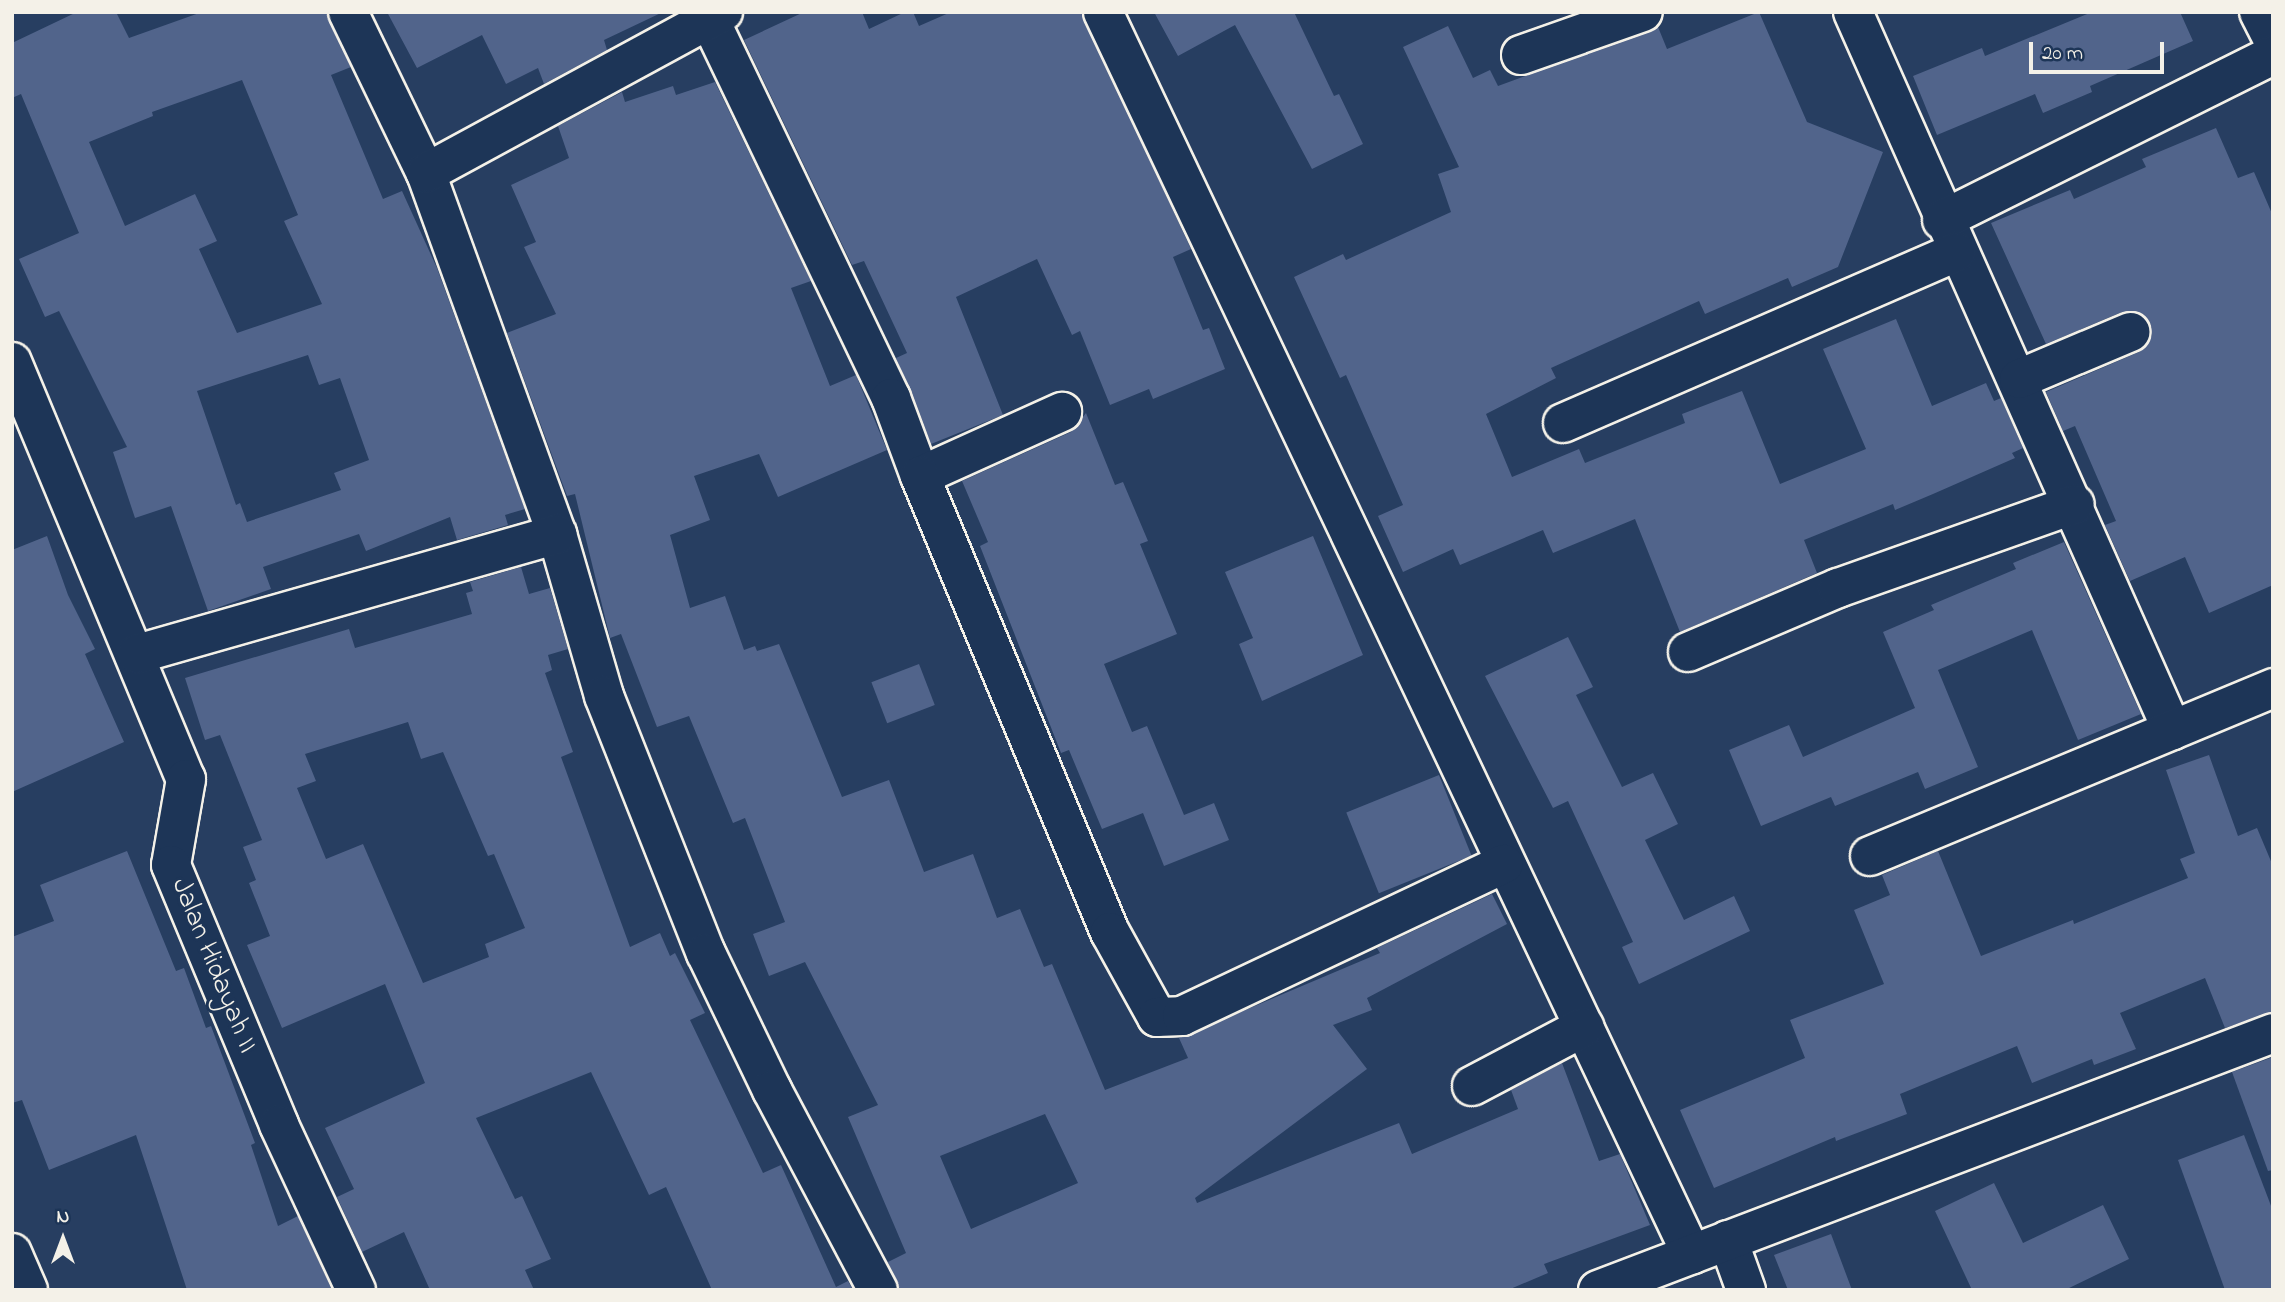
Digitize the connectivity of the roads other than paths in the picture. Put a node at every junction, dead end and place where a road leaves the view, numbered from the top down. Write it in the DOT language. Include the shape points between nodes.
graph roads {
  1 [pos="348,12"];
  2 [pos="1103,12"];
  3 [pos="1643,12"];
  4 [pos="1853,12"];
  5 [pos="2259,12"];
  6 [pos="713,15"];
  7 [pos="2273,40"];
  8 [pos="1521,55"];
  9 [pos="2273,55"];
  10 [pos="426,173"];
  11 [pos="1949,236"];
  12 [pos="2130,332"];
  13 [pos="12,362"];
  14 [pos="2019,379"];
  15 [pos="1062,412"];
  16 [pos="1563,423"];
  17 [pos="920,476"];
  18 [pos="2075,504"];
  19 [pos="557,534"];
  20 [pos="1688,652"];
  21 [pos="137,654"];
  22 [pos="2273,688"];
  23 [pos="2172,730"];
  24 [pos="1870,856"];
  25 [pos="1504,864"];
  26 [pos="1584,1027"];
  27 [pos="2273,1033"];
  28 [pos="1472,1086"];
  29 [pos="1728,1240"];
  30 [pos="12,1253"];
  31 [pos="1692,1255"];
  32 [pos="28,1290"];
  33 [pos="356,1290"];
  34 [pos="878,1290"];
  35 [pos="1598,1290"];
  36 [pos="1745,1290"];
  1 -- 10 [label="street"];
  2 -- 25 [label="street"];
  3 -- 8 [label="street"];
  4 -- 11 [label="street"];
  5 -- 7 [label="street"];
  6 -- 10 [label="street"];
  6 -- 17 [label="street" via="891,398"];
  9 -- 11 [label="street"];
  10 -- 19 [label="street"];
  11 -- 14 [label="street"];
  11 -- 16 [label="street"];
  12 -- 14 [label="street"];
  13 -- 21 [label="street, Jalan Hidayah II"];
  14 -- 18 [label="street"];
  15 -- 17 [label="street"];
  17 -- 25 [label="street" via="1110,932 1157,1017 1182,1016"];
  18 -- 20 [label="street" via="1838,588"];
  18 -- 23 [label="street"];
  19 -- 21 [label="street"];
  19 -- 34 [label="street" via="604,696 706,953"];
  21 -- 33 [label="street, Jalan Hidayah II" via="186,779 171,865 279,1125"];
  22 -- 23 [label="street"];
  23 -- 24 [label="street"];
  25 -- 26 [label="street"];
  26 -- 28 [label="street"];
  26 -- 31 [label="street"];
  27 -- 29 [label="street"];
  29 -- 31 [label="street"];
  29 -- 36 [label="street"];
  30 -- 32 [label="street"];
  31 -- 35 [label="street"];
}
